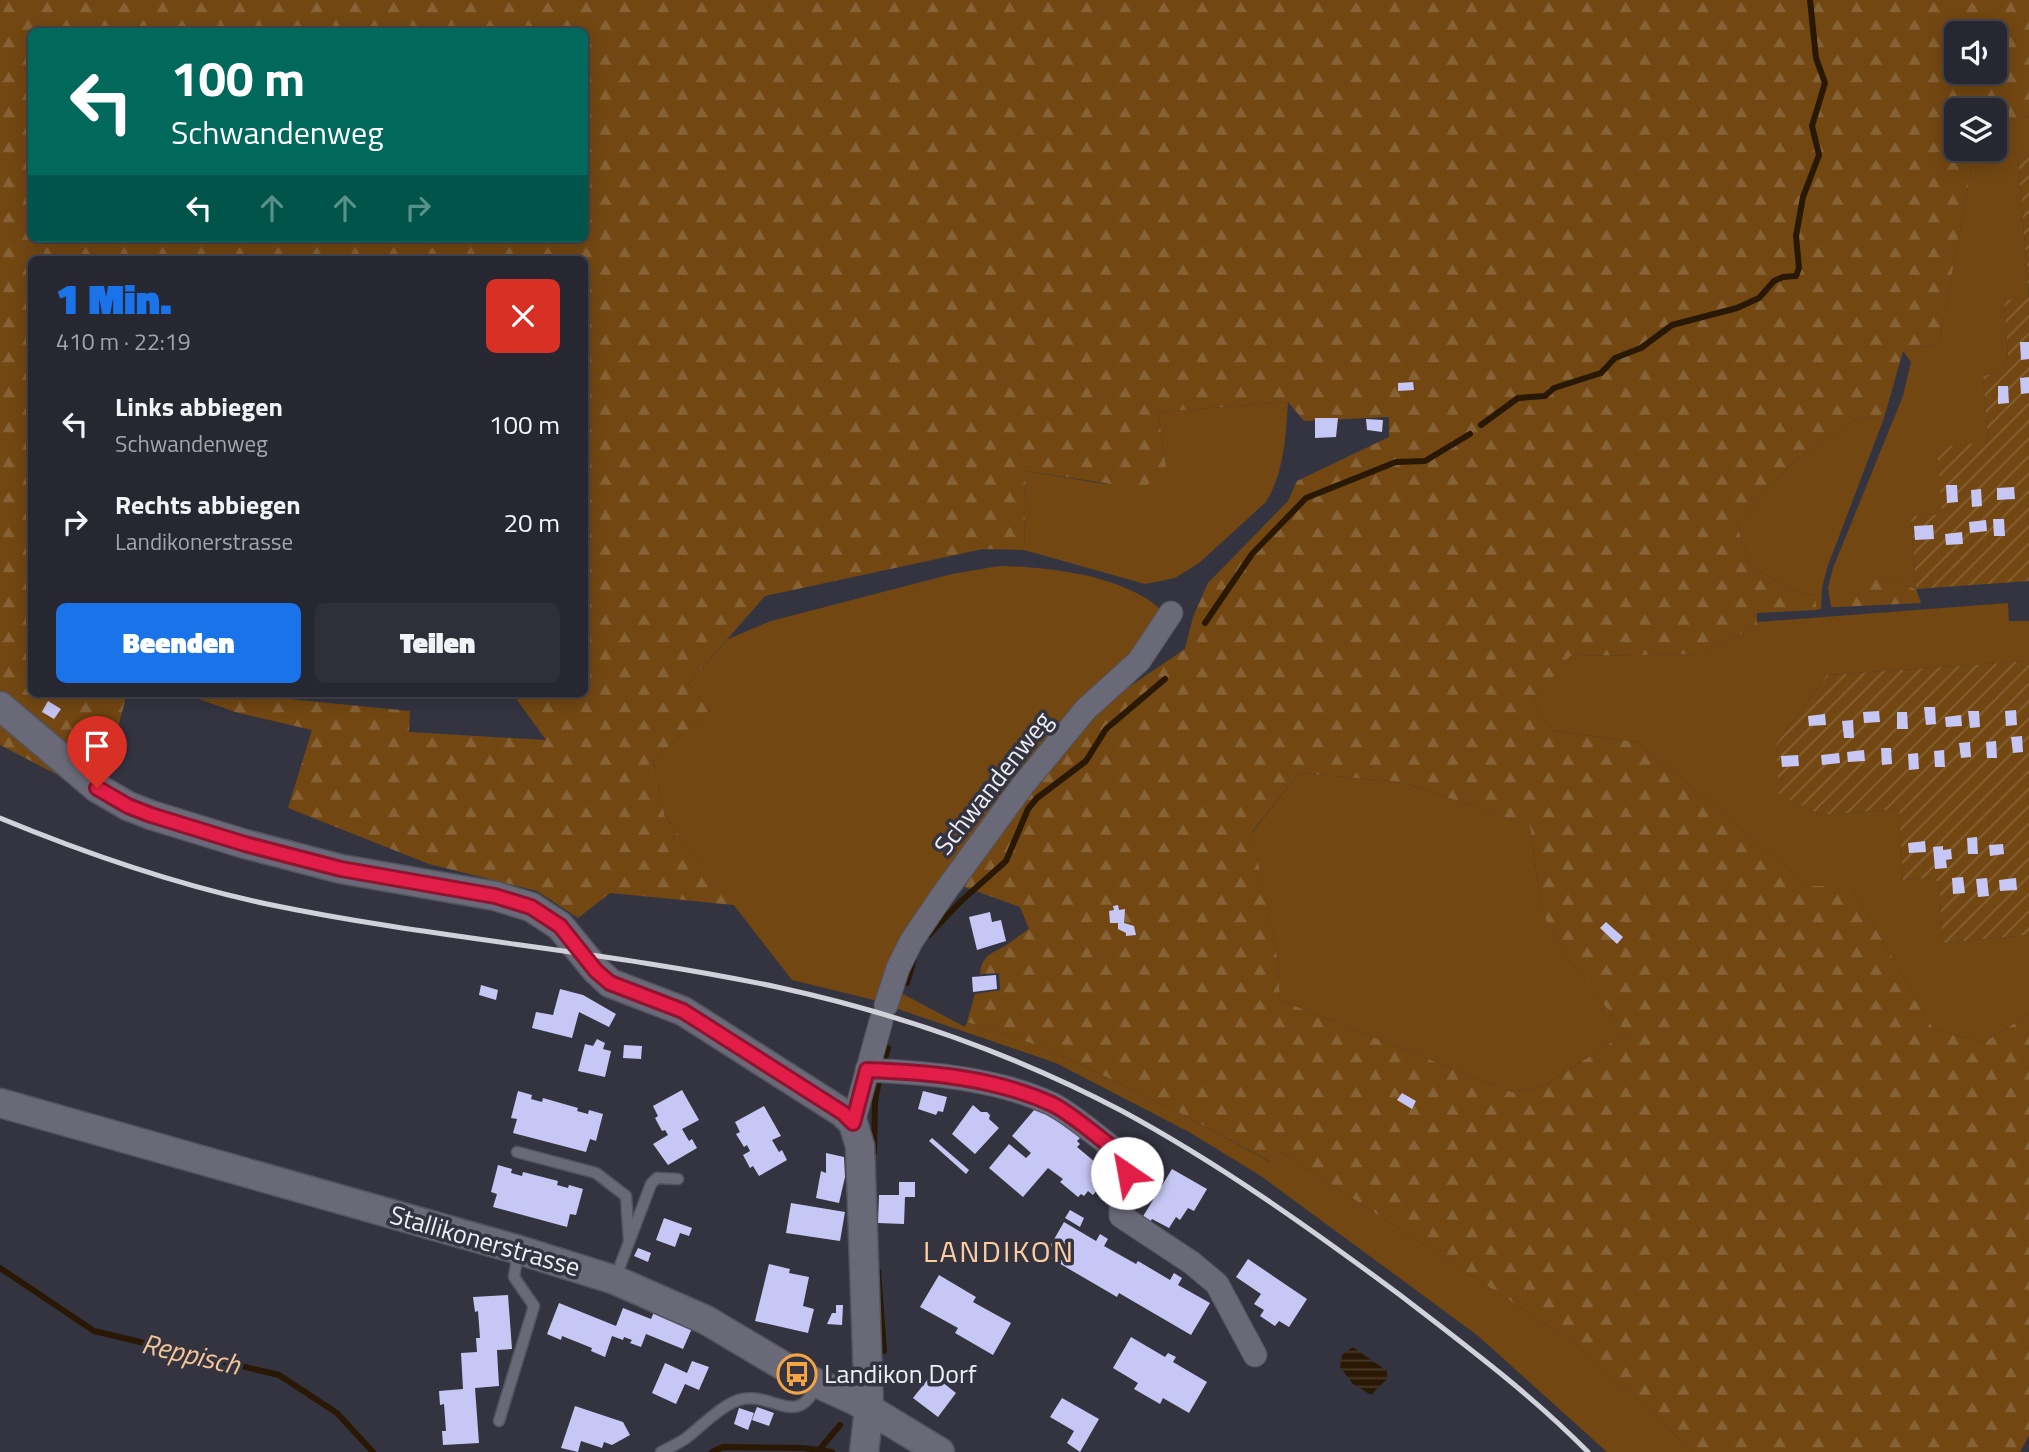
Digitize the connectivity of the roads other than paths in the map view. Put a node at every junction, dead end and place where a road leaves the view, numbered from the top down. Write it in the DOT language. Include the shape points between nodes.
graph roads {
  1 [pos="1171,613"];
  2 [pos="0,706"];
  3 [pos="867,1070"];
  4 [pos="0,1103"];
  5 [pos="853,1123"];
  6 [pos="517,1152"];
  7 [pos="678,1179"];
  8 [pos="629,1241"];
  9 [pos="519,1250"];
  10 [pos="615,1280"];
  11 [pos="1255,1356"];
  12 [pos="817,1384"];
  13 [pos="869,1409"];
  14 [pos="499,1421"];
  15 [pos="865,1449"];
  16 [pos="661,1452"];
  17 [pos="940,1452"];
  1 -- 3 [label="street, Schwandenweg" via="1139,661 1086,709 1023,785 912,940 898,968"];
  2 -- 5 [label="street" via="97,788 151,815 341,869 495,896 531,907 560,926 610,983 683,1011"];
  3 -- 5 [label="street, Schwandenweg"];
  3 -- 11 [label="street" via="925,1072 1012,1089 1054,1105 1122,1155 1128,1163 1121,1216 1216,1284"];
  4 -- 9 [label="street, Stallikonerstrasse"];
  5 -- 13 [label="street" via="860,1146"];
  6 -- 8 [label="lane" via="596,1173 626,1196"];
  7 -- 8 [label="lane" via="657,1178 651,1184"];
  8 -- 10 [label="lane"];
  9 -- 10 [label="street, Stallikonerstrasse"];
  9 -- 14 [label="lane" via="514,1277 534,1306"];
  10 -- 12 [label="street, Stallikonerstrasse" via="706,1320"];
  12 -- 13 [label="street, Stallikonerstrasse"];
  12 -- 16 [label="lane" via="810,1399 795,1407 750,1398 732,1402"];
  13 -- 15 [label="street"];
  13 -- 17 [label="street, Stallikonerstrasse"];
}
